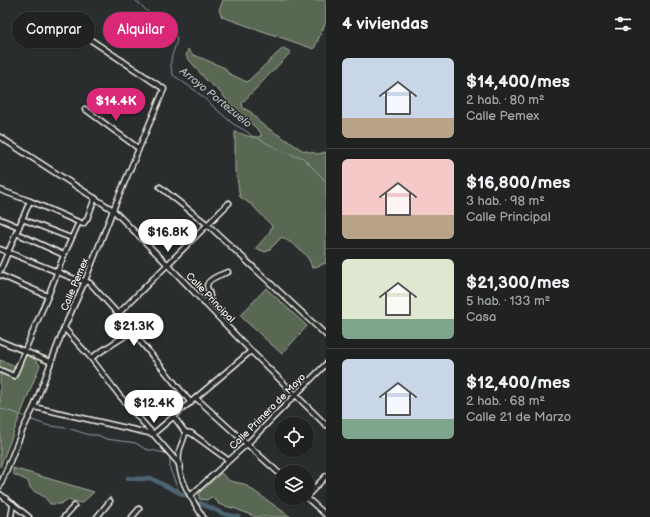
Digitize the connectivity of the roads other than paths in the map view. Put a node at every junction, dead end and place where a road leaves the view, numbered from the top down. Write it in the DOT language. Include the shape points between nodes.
graph roads {
  1 [pos="95,43"];
  2 [pos="85,109"];
  3 [pos="0,137"];
  4 [pos="138,148"];
  5 [pos="160,186"];
  6 [pos="0,190"];
  7 [pos="95,198"];
  8 [pos="30,201"];
  9 [pos="229,203"];
  10 [pos="113,210"];
  11 [pos="0,219"];
  12 [pos="22,219"];
  13 [pos="81,223"];
  14 [pos="208,225"];
  15 [pos="19,226"];
  16 [pos="16,233"];
  17 [pos="71,238"];
  18 [pos="0,249"];
  19 [pos="8,252"];
  20 [pos="64,255"];
  21 [pos="168,264"];
  22 [pos="0,271"];
  23 [pos="58,272"];
  24 [pos="228,272"];
  25 [pos="0,275"];
  26 [pos="85,281"];
  27 [pos="48,296"];
  28 [pos="204,303"];
  29 [pos="118,314"];
  30 [pos="64,328"];
  31 [pos="131,332"];
  32 [pos="326,335"];
  33 [pos="0,341"];
  34 [pos="24,351"];
  35 [pos="251,351"];
  36 [pos="91,358"];
  37 [pos="51,362"];
  38 [pos="326,364"];
  39 [pos="0,370"];
  40 [pos="295,394"];
  41 [pos="196,398"];
  42 [pos="191,403"];
  43 [pos="34,407"];
  44 [pos="174,417"];
  45 [pos="326,424"];
  46 [pos="186,432"];
  47 [pos="153,434"];
  48 [pos="247,444"];
  49 [pos="228,460"];
  50 [pos="180,465"];
  51 [pos="274,469"];
  52 [pos="326,476"];
  53 [pos="0,486"];
  54 [pos="314,489"];
  55 [pos="0,494"];
  56 [pos="190,496"];
  57 [pos="110,501"];
  58 [pos="13,504"];
  59 [pos="314,504"];
  60 [pos="74,506"];
  61 [pos="139,509"];
  62 [pos="326,515"];
  63 [pos="11,517"];
  64 [pos="29,517"];
  65 [pos="64,517"];
  66 [pos="97,517"];
  67 [pos="132,517"];
  68 [pos="203,517"];
  1 -- 4 [label="street, Calle Pemex" via="164,89"];
  2 -- 4 [label="street"];
  3 -- 7 [label="street, Calle Principal"];
  4 -- 10 [label="street, Calle Pemex"];
  5 -- 14 [label="street"];
  6 -- 8 [label="street"];
  7 -- 10 [label="street, Calle Principal"];
  7 -- 13 [label="street" via="87,219"];
  8 -- 12 [label="street"];
  8 -- 13 [label="street"];
  9 -- 14 [label="street"];
  10 -- 21 [label="street, Calle Principal"];
  10 -- 26 [label="street, Calle Pemex"];
  11 -- 15 [label="street"];
  12 -- 15 [label="street"];
  12 -- 17 [label="street"];
  13 -- 17 [label="street"];
  14 -- 21 [label="street"];
  14 -- 32 [label="street"];
  15 -- 16 [label="street"];
  16 -- 19 [label="street"];
  16 -- 20 [label="street"];
  17 -- 20 [label="street"];
  18 -- 19 [label="street"];
  19 -- 22 [label="street"];
  19 -- 23 [label="street"];
  20 -- 23 [label="street"];
  21 -- 28 [label="street, Calle Principal"];
  21 -- 29 [label="street"];
  23 -- 26 [label="street"];
  23 -- 27 [label="street"];
  24 -- 28 [label="street" via="208,283 210,296"];
  25 -- 27 [label="street"];
  26 -- 29 [label="street" via="90,283"];
  26 -- 30 [label="street, Calle Pemex"];
  27 -- 34 [label="street"];
  28 -- 35 [label="street, Calle Principal"];
  29 -- 31 [label="street"];
  30 -- 36 [label="street"];
  30 -- 37 [label="street, Calle Pemex"];
  31 -- 36 [label="street"];
  31 -- 42 [label="street"];
  33 -- 34 [label="street"];
  34 -- 37 [label="street"];
  34 -- 39 [label="street" via="14,376"];
  35 -- 40 [label="street, Calle Principal"];
  35 -- 41 [label="street"];
  36 -- 47 [label="street"];
  37 -- 43 [label="street, Calle Pemex"];
  38 -- 40 [label="street, Calle Primero de Mayo"];
  40 -- 45 [label="street, Calle Principal"];
  40 -- 48 [label="street, Calle Primero de Mayo"];
  41 -- 42 [label="street"];
  41 -- 48 [label="street"];
  42 -- 44 [label="street"];
  43 -- 47 [label="street"];
  43 -- 53 [label="street, Calle Pemex"];
  44 -- 46 [label="street"];
  44 -- 47 [label="street"];
  46 -- 49 [label="street"];
  46 -- 50 [label="street" via="179,451"];
  47 -- 50 [label="street"];
  48 -- 49 [label="street, Calle Primero de Mayo"];
  48 -- 51 [label="street"];
  49 -- 56 [label="street, Calle Primero de Mayo"];
  50 -- 56 [label="street" via="181,477"];
  52 -- 54 [label="street"];
  55 -- 58 [label="street"];
  56 -- 68 [label="street"];
  57 -- 66 [label="street"];
  58 -- 63 [label="street"];
  58 -- 64 [label="street"];
  59 -- 62 [label="street"];
  60 -- 65 [label="street"];
  61 -- 67 [label="street"];
}
